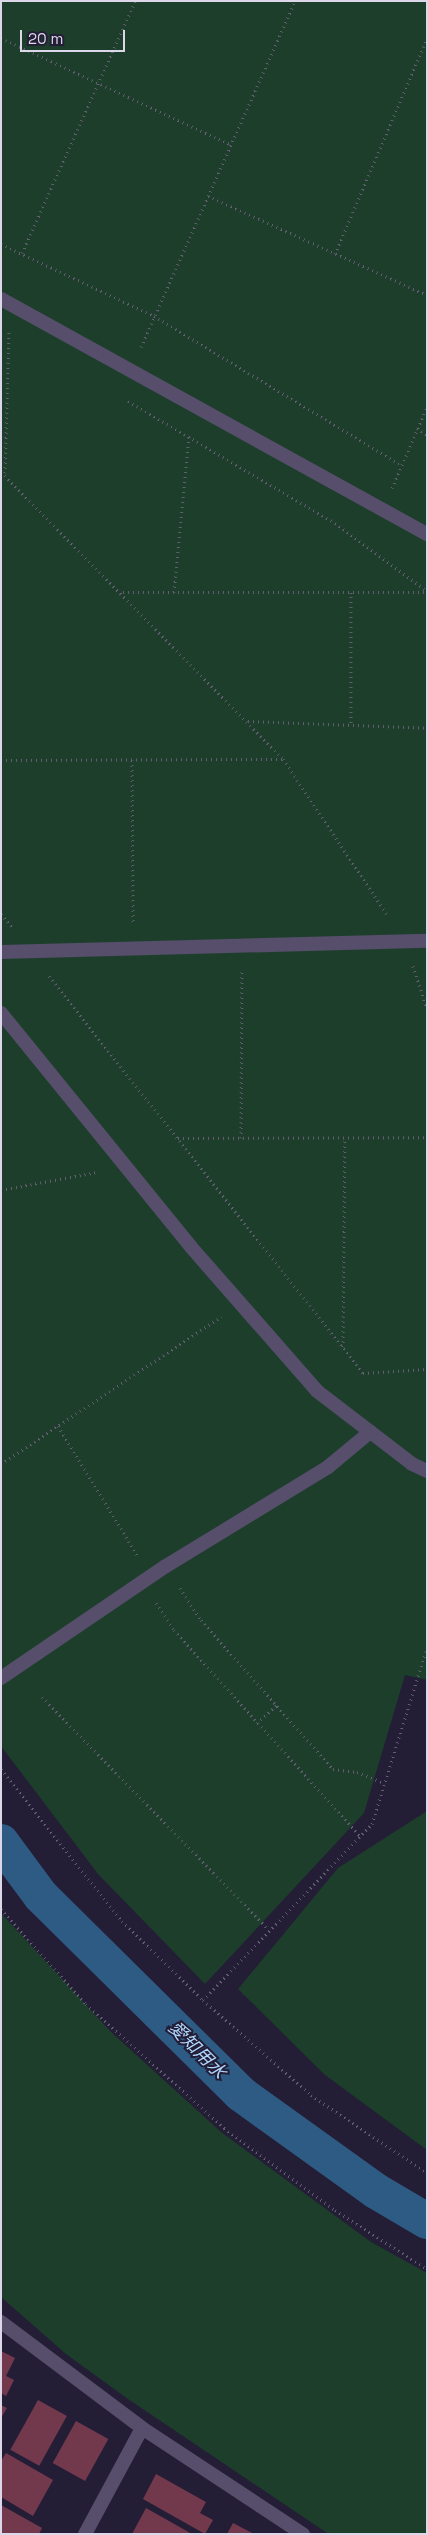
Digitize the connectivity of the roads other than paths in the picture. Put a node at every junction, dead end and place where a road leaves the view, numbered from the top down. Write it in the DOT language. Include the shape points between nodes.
graph roads {
  1 [pos="1,300"];
  2 [pos="427,534"];
  3 [pos="427,941"];
  4 [pos="1,952"];
  5 [pos="1,1013"];
  6 [pos="370,1432"];
  7 [pos="427,1471"];
  8 [pos="1,1678"];
  9 [pos="1,2322"];
  10 [pos="142,2428"];
  11 [pos="85,2534"];
  12 [pos="303,2534"];
  1 -- 2 [label="street"];
  3 -- 4 [label="street"];
  5 -- 6 [label="street" via="125,1167 317,1391"];
  6 -- 7 [label="street" via="412,1464"];
  6 -- 8 [label="street" via="328,1467 166,1566"];
  9 -- 10 [label="street"];
  10 -- 11 [label="street"];
  10 -- 12 [label="street"];
}
